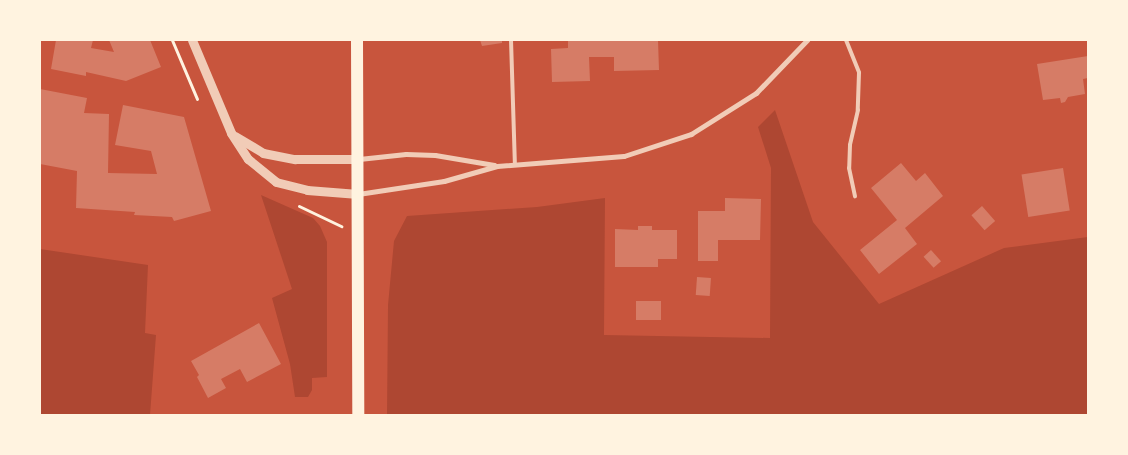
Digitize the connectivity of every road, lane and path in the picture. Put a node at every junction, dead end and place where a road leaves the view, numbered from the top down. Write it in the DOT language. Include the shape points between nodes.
graph roads {
  1 [pos="192,40"];
  2 [pos="357,40"];
  3 [pos="511,40"];
  4 [pos="806,40"];
  5 [pos="846,40"];
  6 [pos="231,133"];
  7 [pos="356,159"];
  8 [pos="515,165"];
  9 [pos="497,166"];
  10 [pos="358,194"];
  11 [pos="856,196"];
  12 [pos="358,415"];
  1 -- 6 [label="street"];
  2 -- 7 [label="main road"];
  3 -- 8 [label="lane"];
  4 -- 8 [label="street" via="756,93 691,134 624,156"];
  5 -- 11 [label="lane" via="859,73 858,110 850,145 849,168"];
  6 -- 7 [label="street" via="263,153 296,159"];
  6 -- 10 [label="street" via="248,159 276,182 307,190"];
  7 -- 9 [label="street" via="436,155"];
  7 -- 10 [label="main road"];
  8 -- 9 [label="street"];
  9 -- 10 [label="street" via="444,182"];
  10 -- 12 [label="main road"];
}
